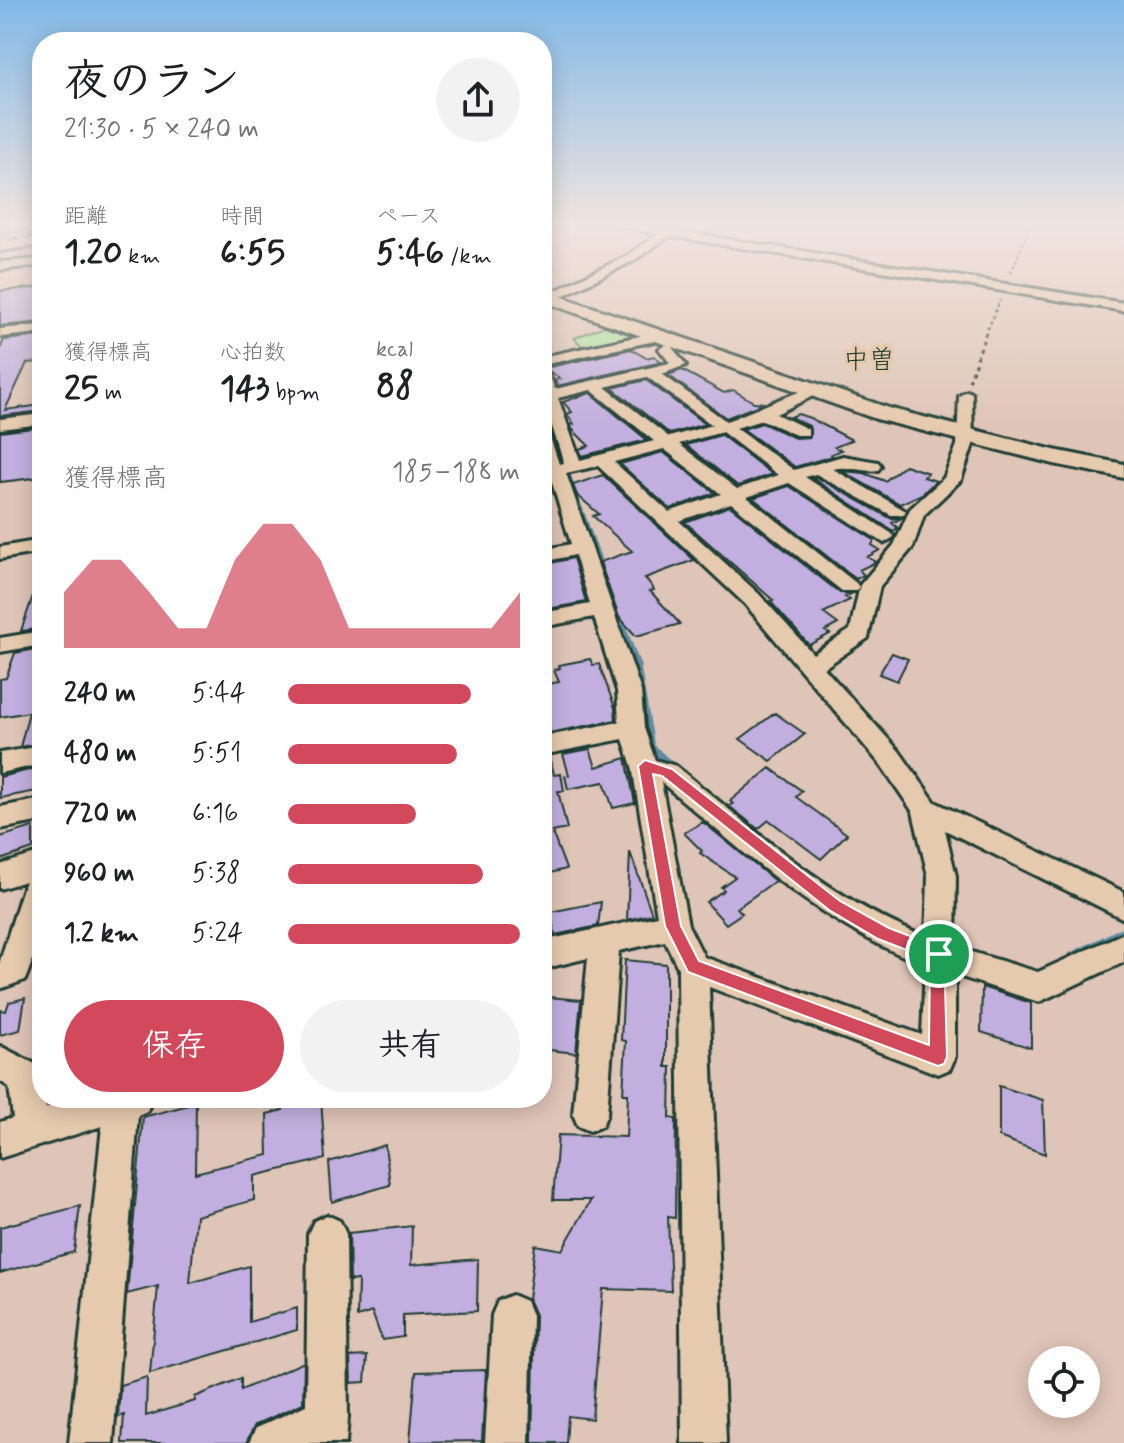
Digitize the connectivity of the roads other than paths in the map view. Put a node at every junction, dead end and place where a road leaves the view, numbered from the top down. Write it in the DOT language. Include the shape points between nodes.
graph roads {
  1 [pos="1031,291"];
  2 [pos="552,301"];
  3 [pos="1124,307"];
  4 [pos="32,330"];
  5 [pos="0,333"];
  6 [pos="662,342"];
  7 [pos="552,359"];
  8 [pos="650,372"];
  9 [pos="594,385"];
  10 [pos="814,390"];
  11 [pos="552,395"];
  12 [pos="967,396"];
  13 [pos="552,411"];
  14 [pos="764,415"];
  15 [pos="32,420"];
  16 [pos="0,424"];
  17 [pos="724,427"];
  18 [pos="802,432"];
  19 [pos="966,436"];
  20 [pos="666,443"];
  21 [pos="603,461"];
  22 [pos="872,466"];
  23 [pos="818,468"];
  24 [pos="559,469"];
  25 [pos="1124,471"];
  26 [pos="791,476"];
  27 [pos="732,497"];
  28 [pos="897,511"];
  29 [pos="668,519"];
  30 [pos="884,537"];
  31 [pos="32,548"];
  32 [pos="583,548"];
  33 [pos="0,553"];
  34 [pos="552,554"];
  35 [pos="849,587"];
  36 [pos="601,609"];
  37 [pos="552,618"];
  38 [pos="32,640"];
  39 [pos="0,645"];
  40 [pos="811,666"];
  41 [pos="632,728"];
  42 [pos="552,744"];
  43 [pos="32,757"];
  44 [pos="0,763"];
  45 [pos="645,766"];
  46 [pos="926,809"];
  47 [pos="32,812"];
  48 [pos="0,818"];
  49 [pos="32,869"];
  50 [pos="0,877"];
  51 [pos="32,904"];
  52 [pos="1124,906"];
  53 [pos="673,926"];
  54 [pos="605,941"];
  55 [pos="939,946"];
  56 [pos="1124,947"];
  57 [pos="552,953"];
  58 [pos="693,967"];
  59 [pos="0,975"];
  60 [pos="0,1063"];
  61 [pos="102,1108"];
  62 [pos="126,1108"];
  63 [pos="590,1114"];
  64 [pos="16,1135"];
  65 [pos="327,1234"];
  66 [pos="512,1315"];
  67 [pos="326,1430"];
  68 [pos="91,1443"];
  69 [pos="271,1443"];
  70 [pos="507,1443"];
  71 [pos="704,1443"];
  1 -- 3 [label="street"];
  2 -- 6 [label="street"];
  4 -- 5 [label="street"];
  6 -- 7 [label="street"];
  6 -- 8 [label="street" via="679,365"];
  6 -- 10 [label="street"];
  8 -- 9 [label="street"];
  8 -- 17 [label="street"];
  9 -- 11 [label="street"];
  9 -- 20 [label="street"];
  10 -- 14 [label="street"];
  10 -- 19 [label="street"];
  12 -- 19 [label="street"];
  13 -- 24 [label="street"];
  14 -- 17 [label="street"];
  14 -- 18 [label="street"];
  15 -- 16 [label="street"];
  17 -- 20 [label="street"];
  17 -- 26 [label="street"];
  19 -- 25 [label="street"];
  19 -- 40 [label="street" via="952,480 916,513 903,547 870,585 860,633"];
  20 -- 21 [label="street"];
  20 -- 27 [label="street"];
  21 -- 24 [label="street"];
  21 -- 29 [label="street"];
  22 -- 23 [label="street" via="843,461"];
  23 -- 26 [label="street"];
  23 -- 28 [label="street"];
  24 -- 32 [label="street"];
  26 -- 27 [label="street"];
  26 -- 30 [label="street"];
  27 -- 29 [label="street"];
  27 -- 35 [label="street"];
  29 -- 40 [label="street" via="752,599"];
  31 -- 33 [label="street"];
  32 -- 34 [label="street"];
  32 -- 36 [label="street"];
  36 -- 37 [label="street"];
  36 -- 41 [label="street" via="629,691"];
  38 -- 39 [label="street"];
  40 -- 46 [label="street"];
  41 -- 42 [label="street"];
  41 -- 45 [label="street"];
  43 -- 44 [label="street"];
  45 -- 53 [label="street"];
  45 -- 55 [label="street" via="667,773 835,905 884,934"];
  46 -- 52 [label="street"];
  46 -- 55 [label="street" via="942,876"];
  47 -- 48 [label="street"];
  49 -- 50 [label="street"];
  51 -- 59 [label="street" via="14,970"];
  53 -- 54 [label="street"];
  53 -- 58 [label="street"];
  54 -- 57 [label="street"];
  54 -- 63 [label="street"];
  55 -- 56 [label="street" via="1039,987"];
  55 -- 58 [label="street" via="938,1057"];
  58 -- 71 [label="street"];
  60 -- 64 [label="street" via="25,1077"];
  61 -- 64 [label="street"];
  62 -- 68 [label="street"];
  65 -- 67 [label="street"];
  66 -- 70 [label="street"];
  67 -- 69 [label="street"];
}
